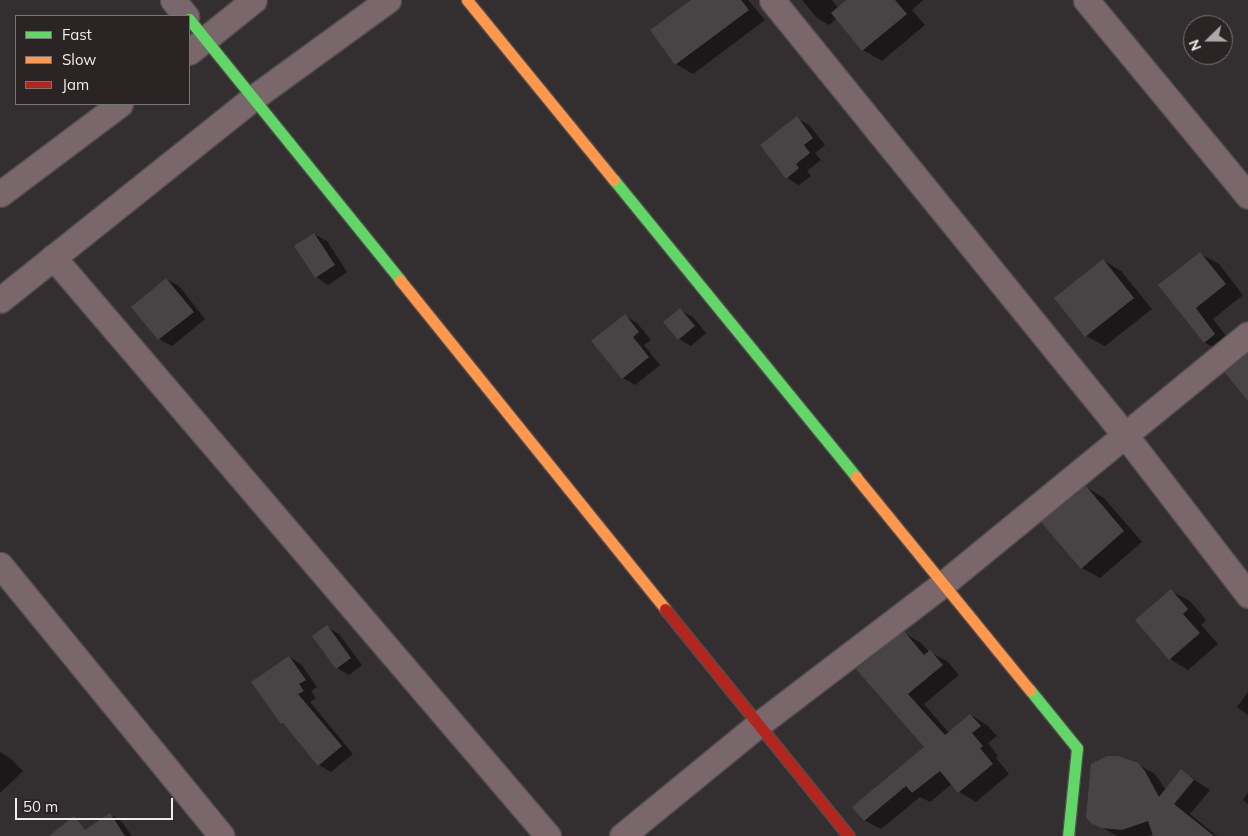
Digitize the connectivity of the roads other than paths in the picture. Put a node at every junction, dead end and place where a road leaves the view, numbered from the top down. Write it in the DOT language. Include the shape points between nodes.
graph roads {
  1 [pos="173,0"];
  2 [pos="254,0"];
  3 [pos="388,0"];
  4 [pos="467,0"];
  5 [pos="772,0"];
  6 [pos="1086,0"];
  7 [pos="186,15"];
  8 [pos="190,24"];
  9 [pos="197,46"];
  10 [pos="253,98"];
  11 [pos="119,105"];
  12 [pos="0,194"];
  13 [pos="1248,196"];
  14 [pos="53,257"];
  15 [pos="0,300"];
  16 [pos="1248,334"];
  17 [pos="1125,435"];
  18 [pos="0,565"];
  19 [pos="943,584"];
  20 [pos="1248,596"];
  21 [pos="759,724"];
  22 [pos="222,836"];
  23 [pos="548,836"];
  24 [pos="622,836"];
  25 [pos="849,836"];
  26 [pos="1068,836"];
  1 -- 7 [label="street"];
  2 -- 9 [label="street"];
  3 -- 10 [label="street"];
  4 -- 19 [label="street"];
  5 -- 17 [label="street"];
  6 -- 13 [label="street"];
  8 -- 9 [label="street"];
  9 -- 10 [label="street"];
  10 -- 14 [label="street"];
  10 -- 21 [label="street"];
  11 -- 12 [label="street"];
  14 -- 15 [label="street"];
  14 -- 23 [label="street"];
  16 -- 17 [label="street"];
  17 -- 19 [label="street"];
  17 -- 20 [label="street"];
  18 -- 22 [label="street"];
  19 -- 21 [label="street"];
  19 -- 26 [label="street" via="1077,748"];
  21 -- 24 [label="street"];
  21 -- 25 [label="street"];
}
